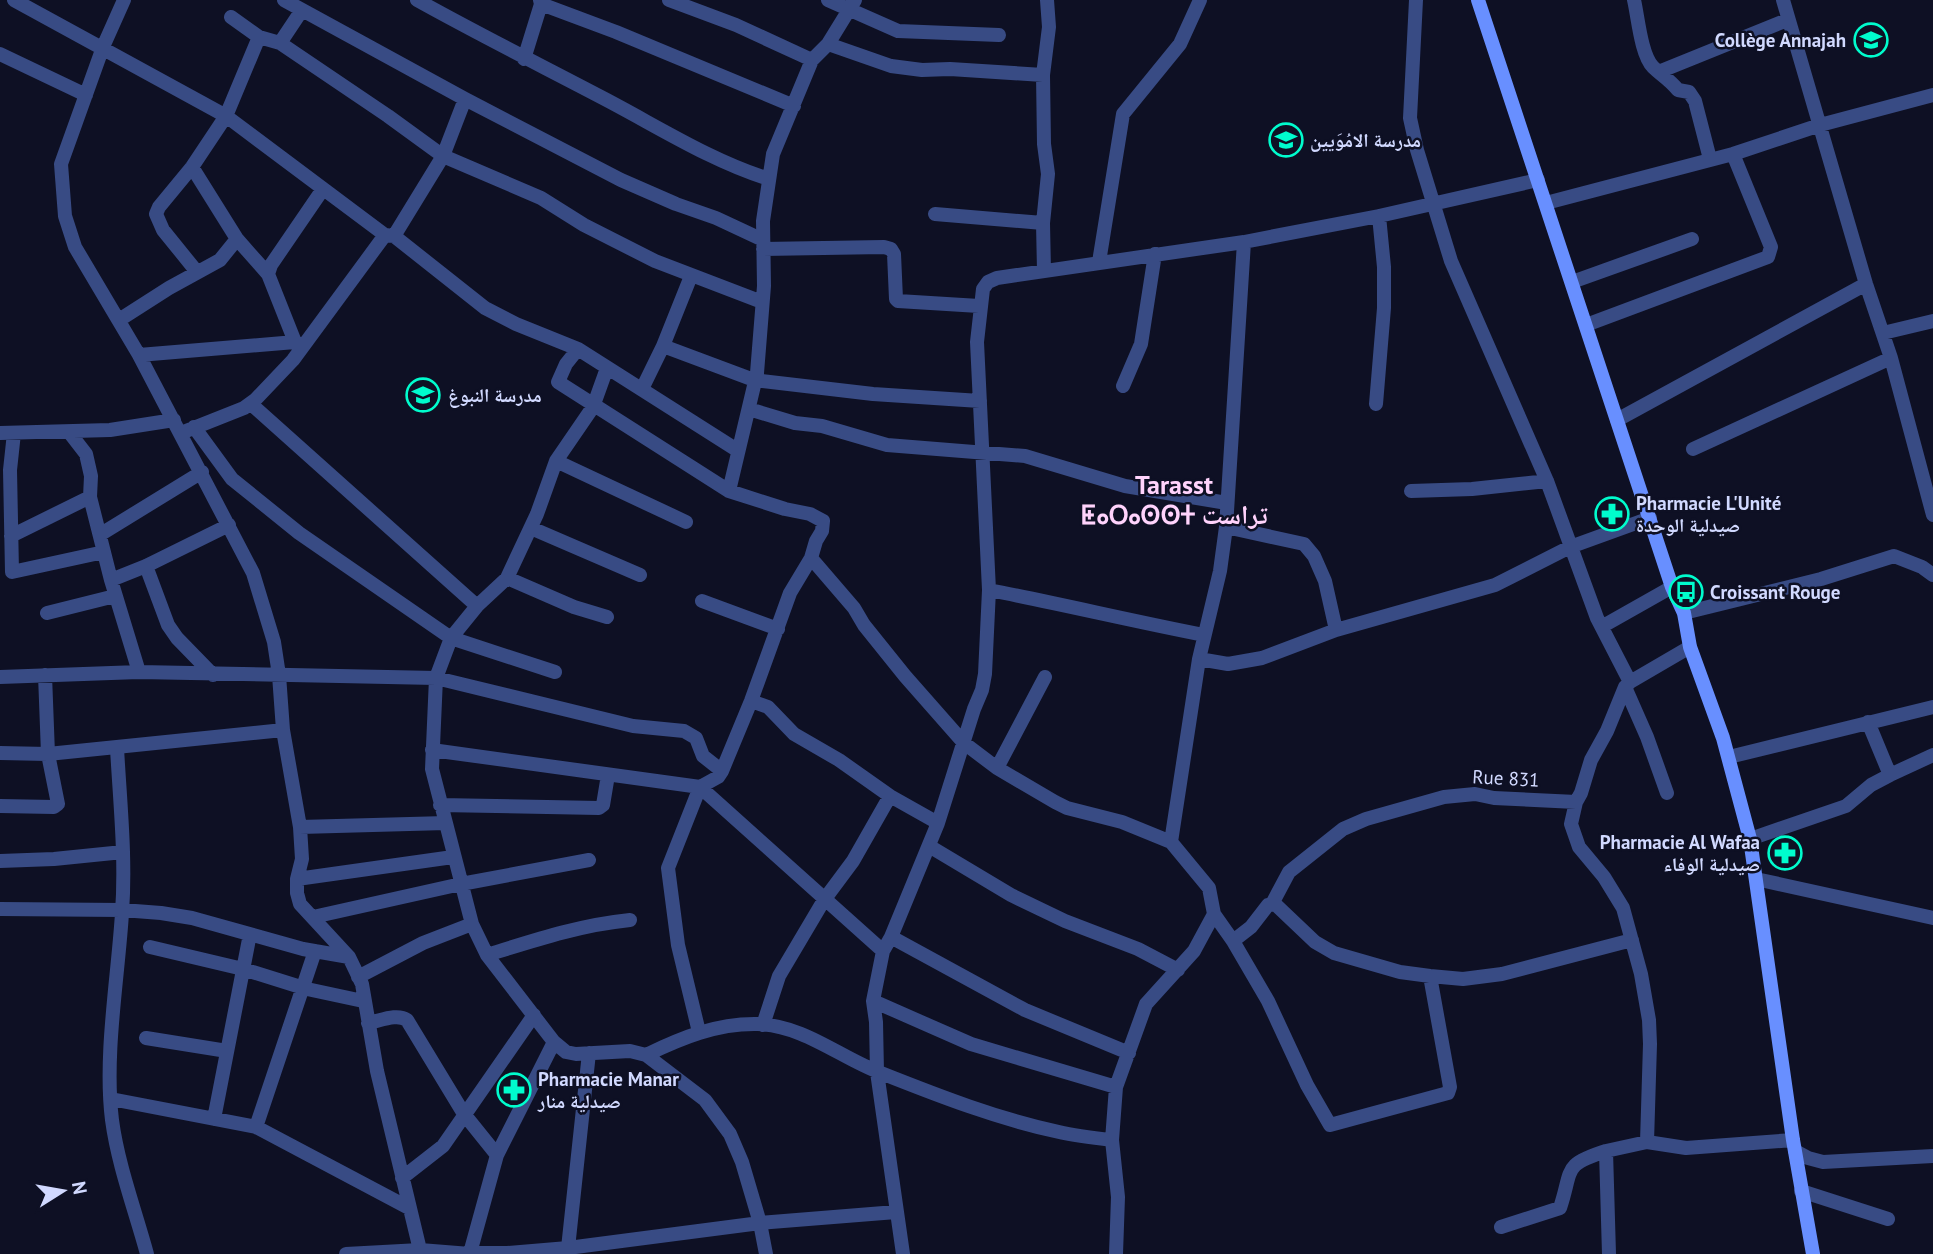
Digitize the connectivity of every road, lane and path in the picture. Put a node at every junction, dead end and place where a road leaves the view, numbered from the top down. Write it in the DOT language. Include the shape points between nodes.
graph roads {
  1 [pos="14,0"];
  2 [pos="124,0"];
  3 [pos="284,0"];
  4 [pos="417,0"];
  5 [pos="668,0"];
  6 [pos="828,0"];
  7 [pos="1047,0"];
  8 [pos="1200,0"];
  9 [pos="1416,0"];
  10 [pos="1478,0"];
  11 [pos="1634,0"];
  12 [pos="1783,0"];
  13 [pos="541,2"];
  14 [pos="852,4"];
  15 [pos="302,10"];
  16 [pos="231,17"];
  17 [pos="1787,20"];
  18 [pos="999,34"];
  19 [pos="259,37"];
  20 [pos="280,43"];
  21 [pos="828,44"];
  22 [pos="103,47"];
  23 [pos="0,54"];
  24 [pos="524,59"];
  25 [pos="812,60"];
  26 [pos="1661,71"];
  27 [pos="1043,75"];
  28 [pos="86,95"];
  29 [pos="1933,95"];
  30 [pos="465,99"];
  31 [pos="794,106"];
  32 [pos="226,116"];
  33 [pos="1820,125"];
  34 [pos="1733,154"];
  35 [pos="443,156"];
  36 [pos="1710,159"];
  37 [pos="192,167"];
  38 [pos="769,179"];
  39 [pos="1538,180"];
  40 [pos="323,189"];
  41 [pos="1434,203"];
  42 [pos="1546,203"];
  43 [pos="935,214"];
  44 [pos="1379,216"];
  45 [pos="1043,223"];
  46 [pos="390,235"];
  47 [pos="237,239"];
  48 [pos="1692,239"];
  49 [pos="1244,242"];
  50 [pos="763,245"];
  51 [pos="1155,254"];
  52 [pos="1099,262"];
  53 [pos="1044,271"];
  54 [pos="197,272"];
  55 [pos="268,274"];
  56 [pos="691,276"];
  57 [pos="1572,282"];
  58 [pos="1866,284"];
  59 [pos="762,302"];
  60 [pos="979,306"];
  61 [pos="118,320"];
  62 [pos="1933,321"];
  63 [pos="1586,326"];
  64 [pos="1883,333"];
  65 [pos="299,343"];
  66 [pos="663,346"];
  67 [pos="578,349"];
  68 [pos="139,355"];
  69 [pos="1891,358"];
  70 [pos="607,369"];
  71 [pos="754,380"];
  72 [pos="1123,386"];
  73 [pos="642,389"];
  74 [pos="980,401"];
  75 [pos="251,404"];
  76 [pos="1376,404"];
  77 [pos="593,407"];
  78 [pos="749,409"];
  79 [pos="1617,420"];
  80 [pos="183,427"];
  81 [pos="69,432"];
  82 [pos="7,433"];
  83 [pos="1693,449"];
  84 [pos="737,450"];
  85 [pos="981,450"];
  86 [pos="556,461"];
  87 [pos="5,470"];
  88 [pos="202,472"];
  89 [pos="1547,481"];
  90 [pos="729,491"];
  91 [pos="1411,491"];
  92 [pos="90,497"];
  93 [pos="1227,503"];
  94 [pos="1933,515"];
  95 [pos="1650,518"];
  96 [pos="686,522"];
  97 [pos="229,525"];
  98 [pos="1226,527"];
  99 [pos="531,528"];
  100 [pos="101,534"];
  101 [pos="11,536"];
  102 [pos="1570,548"];
  103 [pos="104,552"];
  104 [pos="811,558"];
  105 [pos="146,566"];
  106 [pos="640,575"];
  107 [pos="1933,575"];
  108 [pos="507,578"];
  109 [pos="111,580"];
  110 [pos="1672,587"];
  111 [pos="989,590"];
  112 [pos="116,596"];
  113 [pos="702,601"];
  114 [pos="477,606"];
  115 [pos="47,613"];
  116 [pos="1684,614"];
  117 [pos="607,617"];
  118 [pos="1603,626"];
  119 [pos="778,629"];
  120 [pos="1336,630"];
  121 [pos="1204,635"];
  122 [pos="451,638"];
  123 [pos="1690,647"];
  124 [pos="1199,659"];
  125 [pos="139,671"];
  126 [pos="555,673"];
  127 [pos="45,675"];
  128 [pos="213,675"];
  129 [pos="279,675"];
  130 [pos="0,677"];
  131 [pos="1045,677"];
  132 [pos="436,678"];
  133 [pos="1628,684"];
  134 [pos="751,701"];
  135 [pos="1933,707"];
  136 [pos="1868,722"];
  137 [pos="284,730"];
  138 [pos="964,743"];
  139 [pos="117,748"];
  140 [pos="432,750"];
  141 [pos="0,753"];
  142 [pos="48,754"];
  143 [pos="1933,755"];
  144 [pos="1729,757"];
  145 [pos="997,768"];
  146 [pos="722,771"];
  147 [pos="608,775"];
  148 [pos="1890,775"];
  149 [pos="700,787"];
  150 [pos="1667,793"];
  151 [pos="890,796"];
  152 [pos="1576,802"];
  153 [pos="440,805"];
  154 [pos="0,806"];
  155 [pos="446,823"];
  156 [pos="938,823"];
  157 [pos="300,827"];
  158 [pos="1750,839"];
  159 [pos="1171,842"];
  160 [pos="929,846"];
  161 [pos="123,852"];
  162 [pos="453,858"];
  163 [pos="589,860"];
  164 [pos="0,861"];
  165 [pos="297,879"];
  166 [pos="1756,879"];
  167 [pos="461,884"];
  168 [pos="824,900"];
  169 [pos="1272,904"];
  170 [pos="0,909"];
  171 [pos="122,910"];
  172 [pos="1213,914"];
  173 [pos="313,917"];
  174 [pos="1933,918"];
  175 [pos="630,920"];
  176 [pos="472,924"];
  177 [pos="250,933"];
  178 [pos="891,937"];
  179 [pos="1632,940"];
  180 [pos="1233,941"];
  181 [pos="150,947"];
  182 [pos="315,951"];
  183 [pos="883,951"];
  184 [pos="487,955"];
  185 [pos="349,957"];
  186 [pos="243,969"];
  187 [pos="1178,970"];
  188 [pos="1430,976"];
  189 [pos="358,977"];
  190 [pos="302,987"];
  191 [pos="363,1001"];
  192 [pos="873,1001"];
  193 [pos="534,1015"];
  194 [pos="368,1023"];
  195 [pos="763,1025"];
  196 [pos="699,1032"];
  197 [pos="146,1038"];
  198 [pos="554,1042"];
  199 [pos="227,1051"];
  200 [pos="589,1053"];
  201 [pos="1129,1053"];
  202 [pos="646,1055"];
  203 [pos="877,1072"];
  204 [pos="1116,1087"];
  205 [pos="111,1099"];
  206 [pos="464,1114"];
  207 [pos="214,1119"];
  208 [pos="256,1127"];
  209 [pos="1112,1140"];
  210 [pos="1647,1142"];
  211 [pos="1794,1145"];
  212 [pos="1606,1151"];
  213 [pos="497,1154"];
  214 [pos="1933,1156"];
  215 [pos="402,1178"];
  216 [pos="1801,1191"];
  217 [pos="409,1208"];
  218 [pos="896,1212"];
  219 [pos="1888,1219"];
  220 [pos="760,1223"];
  221 [pos="1501,1227"];
  222 [pos="568,1248"];
  223 [pos="420,1250"];
  224 [pos="147,1254"];
  225 [pos="346,1254"];
  226 [pos="470,1254"];
  227 [pos="766,1254"];
  228 [pos="903,1254"];
  229 [pos="1115,1254"];
  230 [pos="1609,1254"];
  231 [pos="1813,1254"];
  1 -- 22 [label="street"];
  2 -- 22 [label="street"];
  3 -- 15 [label="street"];
  4 -- 24 [label="street"];
  5 -- 25 [label="street" via="736,24"];
  6 -- 14 [label="street"];
  7 -- 27 [label="street"];
  8 -- 52 [label="street" via="1180,44 1123,114"];
  9 -- 41 [label="street" via="1410,118"];
  10 -- 39 [label="street"];
  11 -- 26 [label="street" via="1644,53"];
  12 -- 17 [label="street"];
  13 -- 24 [label="street"];
  13 -- 31 [label="street"];
  14 -- 18 [label="street" via="879,24 898,31"];
  14 -- 21 [label="street"];
  15 -- 20 [label="street"];
  15 -- 30 [label="street"];
  16 -- 19 [label="street"];
  17 -- 26 [label="street"];
  17 -- 33 [label="street"];
  19 -- 20 [label="street"];
  19 -- 32 [label="street"];
  20 -- 35 [label="street"];
  21 -- 25 [label="street"];
  21 -- 27 [label="street" via="901,68"];
  22 -- 28 [label="street"];
  22 -- 32 [label="street"];
  23 -- 28 [label="street"];
  24 -- 38 [label="street" via="734,168"];
  25 -- 31 [label="street"];
  26 -- 36 [label="street" via="1695,101"];
  27 -- 45 [label="street" via="1048,174"];
  28 -- 61 [label="street" via="61,164 62,199 75,247"];
  29 -- 33 [label="street"];
  30 -- 35 [label="street"];
  30 -- 50 [label="street" via="621,180 716,218"];
  31 -- 38 [label="street" via="780,135"];
  32 -- 37 [label="street"];
  32 -- 40 [label="street"];
  33 -- 34 [label="street"];
  33 -- 58 [label="street"];
  34 -- 36 [label="street"];
  34 -- 63 [label="street" via="1771,247 1768,257"];
  35 -- 46 [label="street"];
  35 -- 56 [label="street" via="541,198 618,244"];
  36 -- 42 [label="street"];
  37 -- 47 [label="street"];
  37 -- 54 [label="street" via="156,214 163,230"];
  38 -- 50 [label="street"];
  39 -- 41 [label="street"];
  39 -- 42 [label="street"];
  40 -- 46 [label="street"];
  40 -- 55 [label="street"];
  41 -- 44 [label="street"];
  41 -- 89 [label="street" via="1451,261"];
  42 -- 57 [label="street"];
  43 -- 45 [label="street"];
  44 -- 49 [label="street"];
  44 -- 76 [label="street" via="1384,281"];
  45 -- 53 [label="street"];
  46 -- 65 [label="street"];
  46 -- 67 [label="street" via="485,308"];
  47 -- 54 [label="street" via="220,260"];
  47 -- 55 [label="street"];
  48 -- 57 [label="street"];
  49 -- 51 [label="street"];
  49 -- 93 [label="street"];
  50 -- 59 [label="street"];
  50 -- 60 [label="street" via="884,247 894,254 898,301"];
  51 -- 52 [label="street"];
  51 -- 72 [label="street" via="1141,344"];
  52 -- 53 [label="street"];
  53 -- 60 [label="street" via="988,282"];
  54 -- 61 [label="street"];
  55 -- 65 [label="street"];
  56 -- 59 [label="street"];
  56 -- 66 [label="street"];
  57 -- 63 [label="street"];
  58 -- 64 [label="street"];
  58 -- 79 [label="street"];
  59 -- 71 [label="street"];
  60 -- 74 [label="street"];
  61 -- 68 [label="street"];
  62 -- 64 [label="street"];
  63 -- 79 [label="street"];
  64 -- 69 [label="street"];
  65 -- 68 [label="street"];
  65 -- 75 [label="street" via="293,360"];
  66 -- 71 [label="street"];
  66 -- 73 [label="street"];
  67 -- 70 [label="street"];
  67 -- 77 [label="street" via="558,382"];
  68 -- 80 [label="street"];
  69 -- 83 [label="street"];
  69 -- 94 [label="street"];
  70 -- 73 [label="street"];
  70 -- 77 [label="street"];
  71 -- 74 [label="street"];
  71 -- 78 [label="street"];
  73 -- 84 [label="street"];
  74 -- 85 [label="street"];
  75 -- 80 [label="street"];
  75 -- 114 [label="street"];
  77 -- 86 [label="street"];
  77 -- 90 [label="street"];
  78 -- 84 [label="street"];
  78 -- 85 [label="street" via="887,444"];
  79 -- 95 [label="street"];
  80 -- 81 [label="street"];
  80 -- 88 [label="street"];
  80 -- 122 [label="street" via="232,479 299,533"];
  81 -- 82 [label="street"];
  81 -- 92 [label="street" via="86,454"];
  82 -- 87 [label="street"];
  84 -- 90 [label="street"];
  85 -- 93 [label="street" via="1026,456 1125,486"];
  85 -- 111 [label="street"];
  86 -- 96 [label="street"];
  86 -- 99 [label="street"];
  87 -- 101 [label="street"];
  88 -- 97 [label="street"];
  88 -- 100 [label="street"];
  89 -- 91 [label="street"];
  89 -- 102 [label="street"];
  90 -- 104 [label="street" via="822,521"];
  92 -- 100 [label="street"];
  92 -- 101 [label="street"];
  93 -- 98 [label="street"];
  95 -- 102 [label="street"];
  95 -- 110 [label="street"];
  97 -- 105 [label="street"];
  97 -- 129 [label="street" via="265,607"];
  98 -- 120 [label="street" via="1304,544 1325,581"];
  98 -- 121 [label="street"];
  99 -- 106 [label="street"];
  99 -- 108 [label="street"];
  100 -- 103 [label="street"];
  101 -- 103 [label="street" via="11,569 15,573"];
  102 -- 118 [label="street"];
  102 -- 120 [label="street" via="1495,585"];
  103 -- 109 [label="street"];
  104 -- 119 [label="street" via="790,593"];
  104 -- 138 [label="street"];
  105 -- 109 [label="street"];
  105 -- 128 [label="street" via="168,625"];
  107 -- 116 [label="street" via="1894,556"];
  108 -- 114 [label="street"];
  108 -- 117 [label="street"];
  109 -- 112 [label="street"];
  110 -- 116 [label="street"];
  110 -- 118 [label="street"];
  111 -- 121 [label="street"];
  111 -- 138 [label="street" via="985,674"];
  112 -- 115 [label="street"];
  112 -- 125 [label="street"];
  113 -- 119 [label="street"];
  114 -- 122 [label="street"];
  116 -- 123 [label="street"];
  118 -- 133 [label="street"];
  119 -- 134 [label="street"];
  120 -- 124 [label="street" via="1254,659 1228,664"];
  121 -- 124 [label="street"];
  122 -- 126 [label="street"];
  122 -- 132 [label="street"];
  123 -- 133 [label="street"];
  123 -- 144 [label="street"];
  124 -- 159 [label="street"];
  125 -- 127 [label="street"];
  125 -- 128 [label="street"];
  127 -- 130 [label="street"];
  127 -- 142 [label="street"];
  128 -- 129 [label="street"];
  129 -- 132 [label="street"];
  129 -- 137 [label="street"];
  131 -- 145 [label="street"];
  132 -- 140 [label="street"];
  132 -- 146 [label="street" via="633,726 684,731 696,738 703,756"];
  133 -- 150 [label="street"];
  133 -- 152 [label="street"];
  134 -- 146 [label="street"];
  134 -- 151 [label="street" via="768,707 794,734"];
  135 -- 136 [label="street"];
  136 -- 144 [label="street"];
  136 -- 148 [label="street"];
  137 -- 139 [label="street"];
  137 -- 157 [label="street"];
  138 -- 145 [label="street"];
  138 -- 156 [label="street"];
  139 -- 142 [label="street"];
  139 -- 161 [label="street"];
  140 -- 147 [label="street"];
  140 -- 153 [label="street"];
  141 -- 142 [label="street"];
  142 -- 154 [label="street" via="58,804"];
  143 -- 148 [label="street"];
  144 -- 158 [label="street"];
  145 -- 159 [label="street" via="1068,808 1122,822"];
  146 -- 149 [label="street"];
  147 -- 149 [label="street"];
  147 -- 153 [label="street" via="599,808"];
  148 -- 158 [label="street" via="1846,806"];
  149 -- 168 [label="street"];
  149 -- 196 [label="street" via="667,877"];
  151 -- 156 [label="street"];
  151 -- 168 [label="street" via="853,861"];
  152 -- 169 [label="street, Rue 831" via="1475,794 1444,797 1366,819 1343,829 1289,872"];
  152 -- 179 [label="street" via="1572,824 1579,847 1623,908"];
  153 -- 155 [label="street"];
  155 -- 157 [label="street"];
  155 -- 162 [label="street"];
  156 -- 160 [label="street"];
  157 -- 165 [label="street" via="302,859"];
  158 -- 166 [label="street"];
  159 -- 172 [label="street" via="1209,888"];
  160 -- 178 [label="street"];
  160 -- 187 [label="street" via="1011,895"];
  161 -- 164 [label="street"];
  161 -- 171 [label="street"];
  162 -- 165 [label="street"];
  162 -- 167 [label="street"];
  163 -- 167 [label="street"];
  165 -- 173 [label="street" via="300,904"];
  166 -- 174 [label="street"];
  166 -- 211 [label="street"];
  167 -- 173 [label="street"];
  167 -- 176 [label="street"];
  168 -- 183 [label="street"];
  168 -- 195 [label="street" via="779,976"];
  169 -- 180 [label="street, Rue 831"];
  169 -- 188 [label="street" via="1334,953"];
  170 -- 171 [label="street"];
  171 -- 177 [label="street" via="191,918"];
  171 -- 205 [label="street"];
  172 -- 180 [label="street"];
  172 -- 187 [label="street"];
  173 -- 185 [label="street"];
  175 -- 184 [label="street" via="594,923"];
  176 -- 184 [label="street"];
  176 -- 189 [label="street"];
  177 -- 182 [label="street"];
  177 -- 186 [label="street"];
  178 -- 183 [label="street"];
  178 -- 201 [label="street" via="1025,1010"];
  179 -- 188 [label="street" via="1502,974 1463,979"];
  179 -- 210 [label="street" via="1649,1020"];
  180 -- 188 [label="street" via="1330,1125 1448,1093"];
  181 -- 186 [label="street"];
  182 -- 185 [label="street"];
  182 -- 190 [label="street"];
  183 -- 192 [label="street"];
  184 -- 193 [label="street"];
  185 -- 189 [label="street"];
  186 -- 190 [label="street"];
  186 -- 199 [label="street"];
  187 -- 201 [label="street" via="1146,1004"];
  189 -- 191 [label="street"];
  190 -- 191 [label="street"];
  190 -- 208 [label="street"];
  191 -- 194 [label="street"];
  192 -- 203 [label="street"];
  192 -- 204 [label="street" via="971,1044"];
  193 -- 198 [label="street"];
  193 -- 206 [label="street"];
  194 -- 206 [label="street" via="397,1017 407,1020"];
  194 -- 215 [label="street"];
  195 -- 196 [label="street"];
  195 -- 203 [label="street" via="818,1040"];
  196 -- 202 [label="street"];
  197 -- 199 [label="street"];
  198 -- 200 [label="street" via="566,1052"];
  198 -- 213 [label="street"];
  199 -- 207 [label="street"];
  200 -- 202 [label="street"];
  200 -- 222 [label="street"];
  201 -- 204 [label="street"];
  202 -- 220 [label="street" via="705,1100 730,1134"];
  203 -- 209 [label="street" via="981,1110 1059,1132"];
  203 -- 218 [label="street"];
  204 -- 209 [label="street"];
  205 -- 207 [label="street"];
  205 -- 224 [label="street" via="118,1148"];
  206 -- 213 [label="street"];
  206 -- 215 [label="street" via="443,1146"];
  207 -- 208 [label="street"];
  208 -- 217 [label="street"];
  209 -- 229 [label="street" via="1118,1197"];
  210 -- 211 [label="street" via="1686,1148"];
  210 -- 212 [label="street"];
  211 -- 214 [label="street" via="1808,1158 1823,1162"];
  211 -- 216 [label="street"];
  212 -- 221 [label="street" via="1574,1165 1560,1208"];
  212 -- 230 [label="street"];
  213 -- 226 [label="street"];
  215 -- 217 [label="street"];
  216 -- 219 [label="street"];
  216 -- 231 [label="street"];
  217 -- 223 [label="street"];
  218 -- 220 [label="street"];
  218 -- 228 [label="street"];
  220 -- 222 [label="street"];
  220 -- 227 [label="street"];
  222 -- 226 [label="street"];
  223 -- 225 [label="street"];
  223 -- 226 [label="street"];
}
